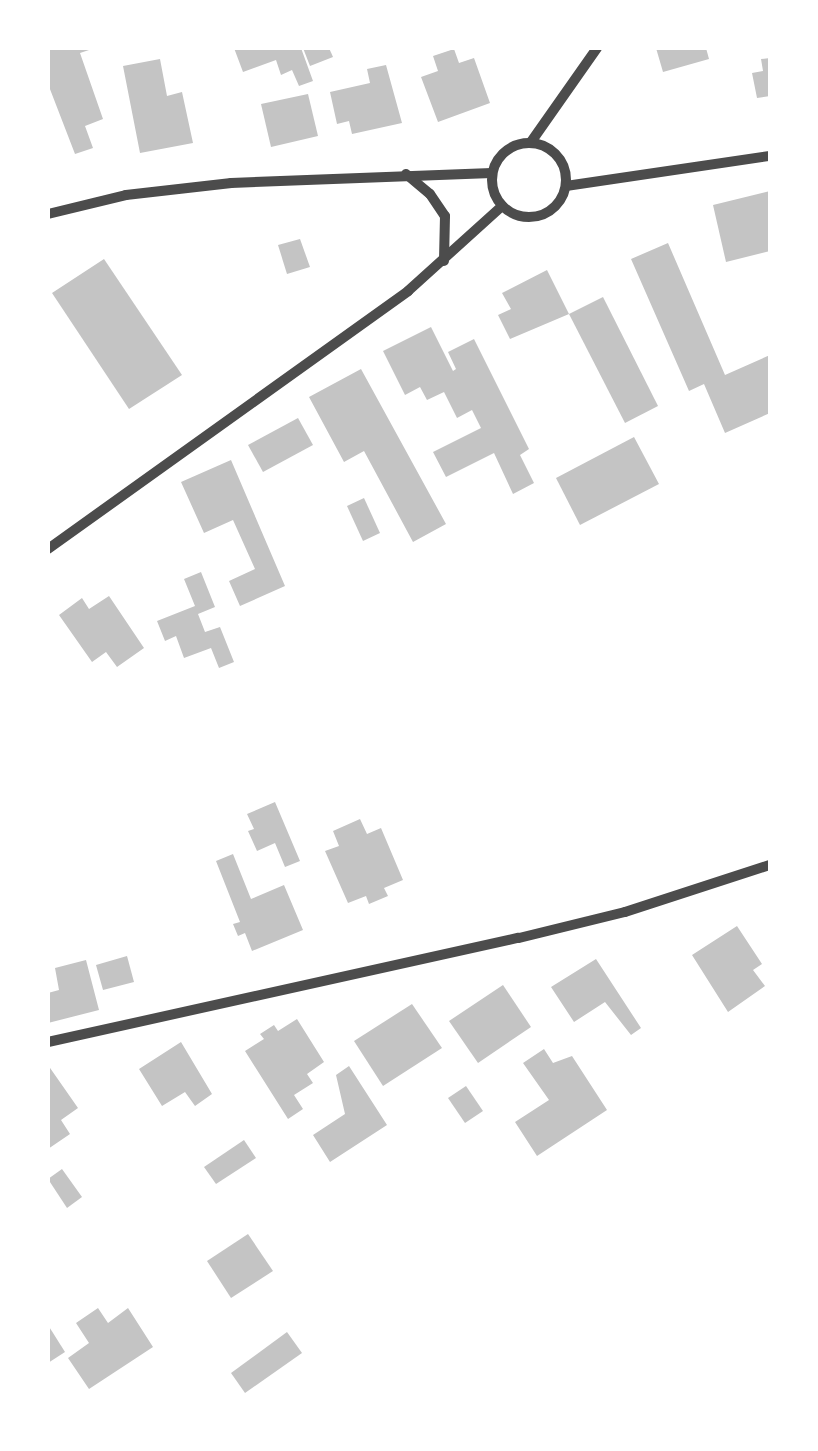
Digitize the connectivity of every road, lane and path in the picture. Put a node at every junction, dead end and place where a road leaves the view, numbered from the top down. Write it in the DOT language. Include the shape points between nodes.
graph roads {
  1 [pos="597,48"];
  2 [pos="531,142"];
  3 [pos="770,156"];
  4 [pos="492,172"];
  5 [pos="406,174"];
  6 [pos="566,186"];
  7 [pos="502,206"];
  8 [pos="48,214"];
  9 [pos="444,262"];
  10 [pos="48,549"];
  11 [pos="770,865"];
  12 [pos="48,1042"];
  1 -- 2 [label="street"];
  2 -- 4 [label="street" via="500,156"];
  2 -- 6 [label="street" via="562,162"];
  3 -- 6 [label="street"];
  4 -- 5 [label="street"];
  4 -- 7 [label="street"];
  5 -- 8 [label="street" via="231,183 126,195"];
  5 -- 9 [label="street" via="445,216"];
  6 -- 7 [label="street" via="560,201 532,217"];
  7 -- 9 [label="street"];
  9 -- 10 [label="street"];
  11 -- 12 [label="street" via="519,938"];
}
